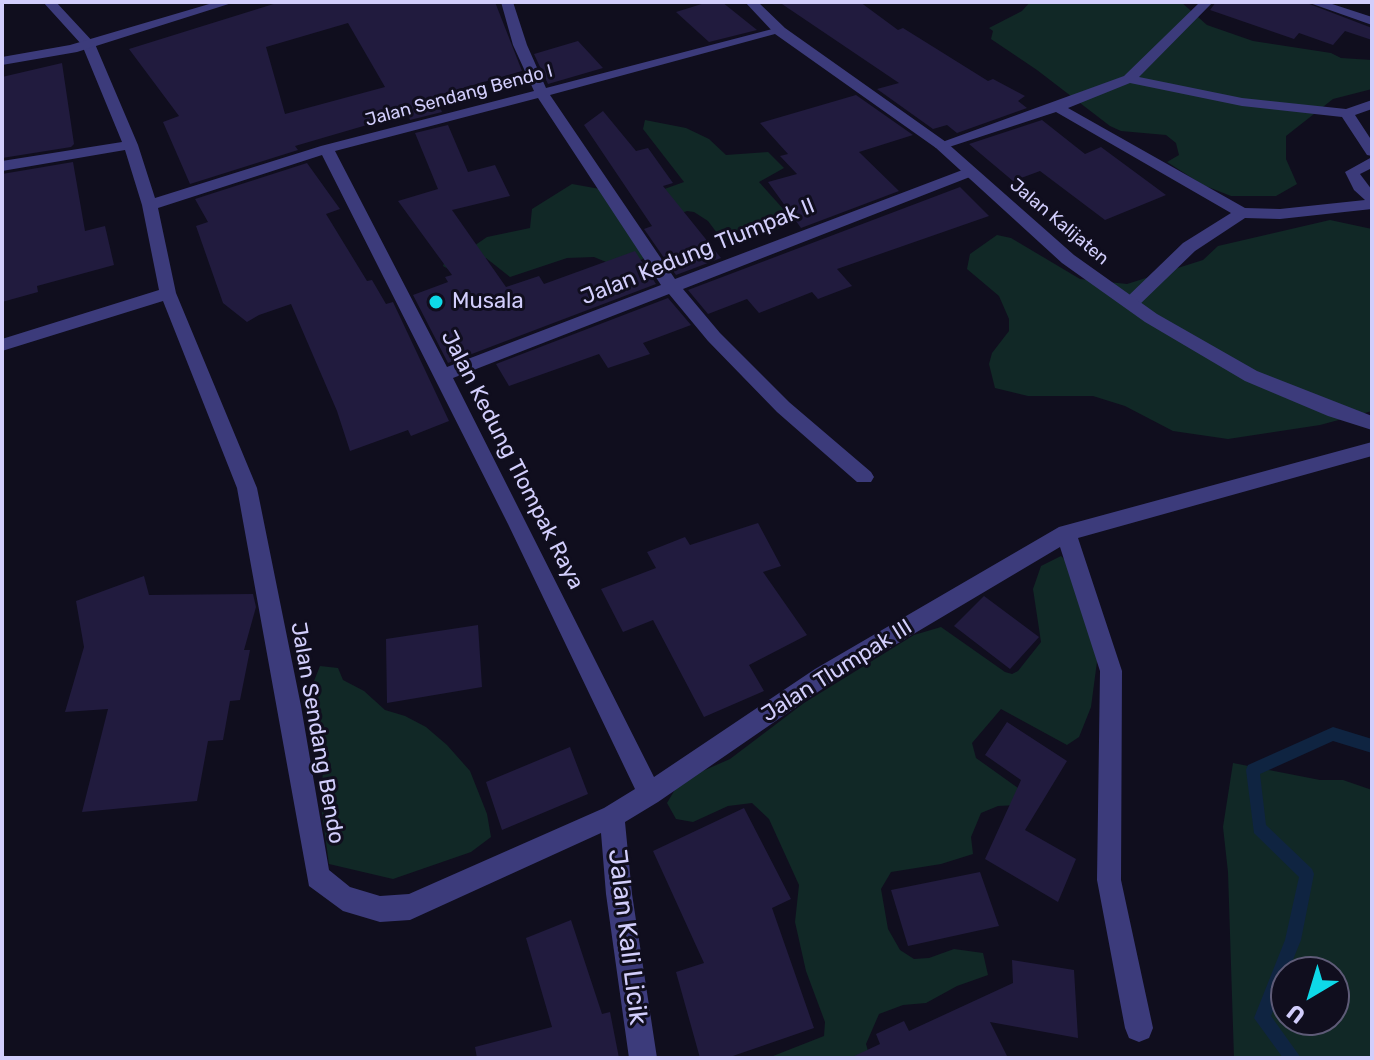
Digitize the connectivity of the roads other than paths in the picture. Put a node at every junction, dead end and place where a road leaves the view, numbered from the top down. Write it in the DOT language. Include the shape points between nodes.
graph roads {
  1 [pos="49,2"];
  2 [pos="229,2"];
  3 [pos="507,2"];
  4 [pos="751,2"];
  5 [pos="1207,2"];
  6 [pos="1313,2"];
  7 [pos="1372,21"];
  8 [pos="780,31"];
  9 [pos="88,44"];
  10 [pos="2,61"];
  11 [pos="1129,79"];
  12 [pos="542,93"];
  13 [pos="1372,104"];
  14 [pos="1057,107"];
  15 [pos="1347,113"];
  16 [pos="131,145"];
  17 [pos="941,145"];
  18 [pos="326,149"];
  19 [pos="1372,152"];
  20 [pos="1372,162"];
  21 [pos="2,166"];
  22 [pos="970,172"];
  23 [pos="1372,201"];
  24 [pos="150,205"];
  25 [pos="1242,213"];
  26 [pos="670,285"];
  27 [pos="168,293"];
  28 [pos="1131,303"];
  29 [pos="2,345"];
  30 [pos="443,375"];
  31 [pos="1372,423"];
  32 [pos="1372,449"];
  33 [pos="864,477"];
  34 [pos="1066,533"];
  35 [pos="650,794"];
  36 [pos="612,816"];
  37 [pos="1139,1028"];
  38 [pos="643,1058"];
  1 -- 9 [label="street, Jalan Sendang Bendo"];
  2 -- 9 [label="street"];
  3 -- 12 [label="street"];
  4 -- 8 [label="street, Jalan Kalijaten"];
  5 -- 11 [label="street"];
  6 -- 7 [label="street"];
  8 -- 12 [label="street, Jalan Sendang Bendo I"];
  8 -- 17 [label="street, Jalan Kalijaten"];
  9 -- 10 [label="street"];
  9 -- 16 [label="street, Jalan Sendang Bendo"];
  11 -- 14 [label="street"];
  11 -- 15 [label="street" via="1242,102"];
  12 -- 18 [label="street, Jalan Sendang Bendo I"];
  12 -- 26 [label="street"];
  13 -- 15 [label="street"];
  14 -- 17 [label="street"];
  14 -- 25 [label="street"];
  15 -- 19 [label="street"];
  16 -- 21 [label="street"];
  16 -- 24 [label="street, Jalan Sendang Bendo"];
  17 -- 22 [label="street, Jalan Kalijaten"];
  18 -- 24 [label="street, Jalan Sendang Bendo I"];
  18 -- 30 [label="street, Jalan Kedung Tlompak Raya"];
  20 -- 23 [label="street" via="1352,172"];
  22 -- 26 [label="street, Jalan Kedung Tlumpak II"];
  22 -- 28 [label="street, Jalan Kalijaten" via="1068,259"];
  23 -- 25 [label="street" via="1280,214"];
  24 -- 27 [label="street, Jalan Sendang Bendo"];
  25 -- 28 [label="street" via="1199,239"];
  26 -- 30 [label="street, Jalan Kedung Tlumpak II"];
  26 -- 33 [label="street" via="783,407"];
  27 -- 29 [label="street"];
  27 -- 36 [label="street, Jalan Sendang Bendo" via="247,488 318,877 343,898 380,909 410,907"];
  28 -- 31 [label="street, Jalan Kalijaten" via="1251,376"];
  30 -- 35 [label="street, Jalan Kedung Tlompak Raya"];
  32 -- 34 [label="street, Jalan Tlumpak III"];
  34 -- 35 [label="street, Jalan Tlumpak III" via="823,676"];
  34 -- 37 [label="street" via="1111,671 1109,880"];
  35 -- 36 [label="street, Jalan Tlumpak III"];
  36 -- 38 [label="street, Jalan Kali Licik"];
}
